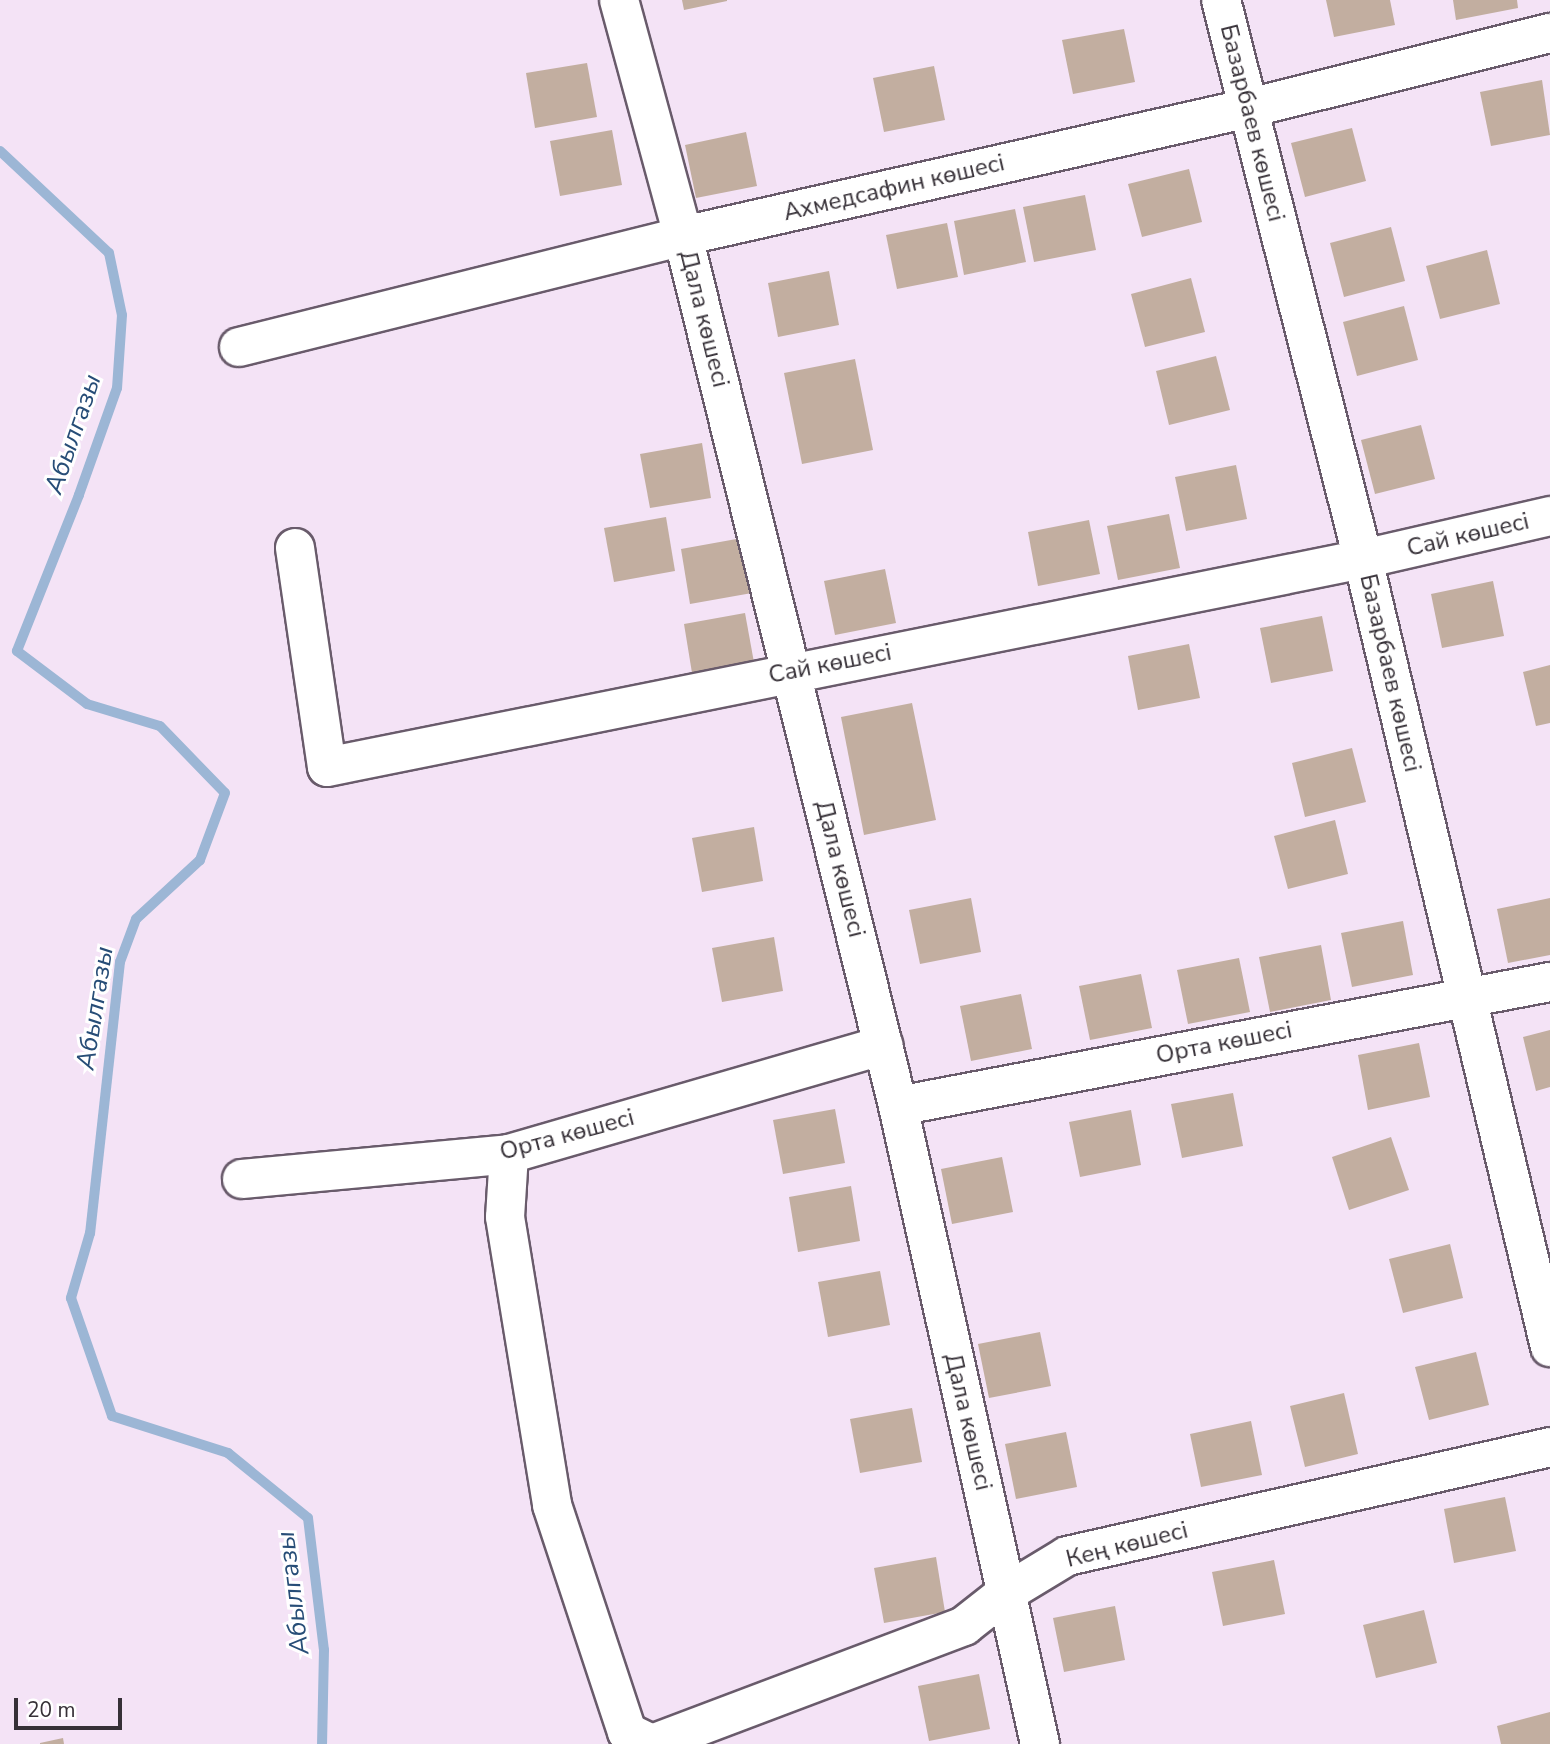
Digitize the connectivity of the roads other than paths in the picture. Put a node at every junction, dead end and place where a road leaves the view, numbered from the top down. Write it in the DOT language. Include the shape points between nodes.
graph roads {
  1 [pos="618,0"];
  2 [pos="1221,0"];
  3 [pos="1550,33"];
  4 [pos="1249,108"];
  5 [pos="683,236"];
  6 [pos="239,347"];
  7 [pos="1550,516"];
  8 [pos="295,548"];
  9 [pos="1363,559"];
  10 [pos="792,671"];
  11 [pos="1550,982"];
  12 [pos="1466,996"];
  13 [pos="883,1045"];
  14 [pos="898,1106"];
  15 [pos="509,1154"];
  16 [pos="242,1179"];
  17 [pos="1550,1348"];
  18 [pos="1550,1447"];
  19 [pos="1006,1593"];
  20 [pos="652,1744"];
  21 [pos="1040,1744"];
  1 -- 5 [label="street, Дала көшесі"];
  2 -- 4 [label="street, Базарбаев көшесі"];
  3 -- 4 [label="street, Ахмедсафин көшесі"];
  4 -- 5 [label="street, Ахмедсафин көшесі"];
  4 -- 9 [label="street, Базарбаев көшесі"];
  5 -- 6 [label="street, Ахмедсафин көшесі"];
  5 -- 10 [label="street, Дала көшесі"];
  7 -- 9 [label="street, Сай көшесі"];
  8 -- 10 [label="street, Сай көшесі" via="327,767"];
  9 -- 10 [label="street, Сай көшесі"];
  9 -- 12 [label="street, Базарбаев көшесі"];
  10 -- 13 [label="street, Дала көшесі"];
  11 -- 12 [label="street, Орта көшесі"];
  12 -- 14 [label="street, Орта көшесі"];
  12 -- 17 [label="street, Базарбаев көшесі"];
  13 -- 14 [label="street, Дала көшесі"];
  13 -- 15 [label="street, Орта көшесі"];
  14 -- 19 [label="street, Дала көшесі"];
  15 -- 16 [label="street, Орта көшесі"];
  15 -- 20 [label="street" via="505,1217 552,1505 627,1732"];
  18 -- 19 [label="street, Кең көшесі" via="1067,1556"];
  19 -- 20 [label="street, Кең көшесі" via="964,1626"];
  19 -- 21 [label="street, Дала көшесі"];
}
